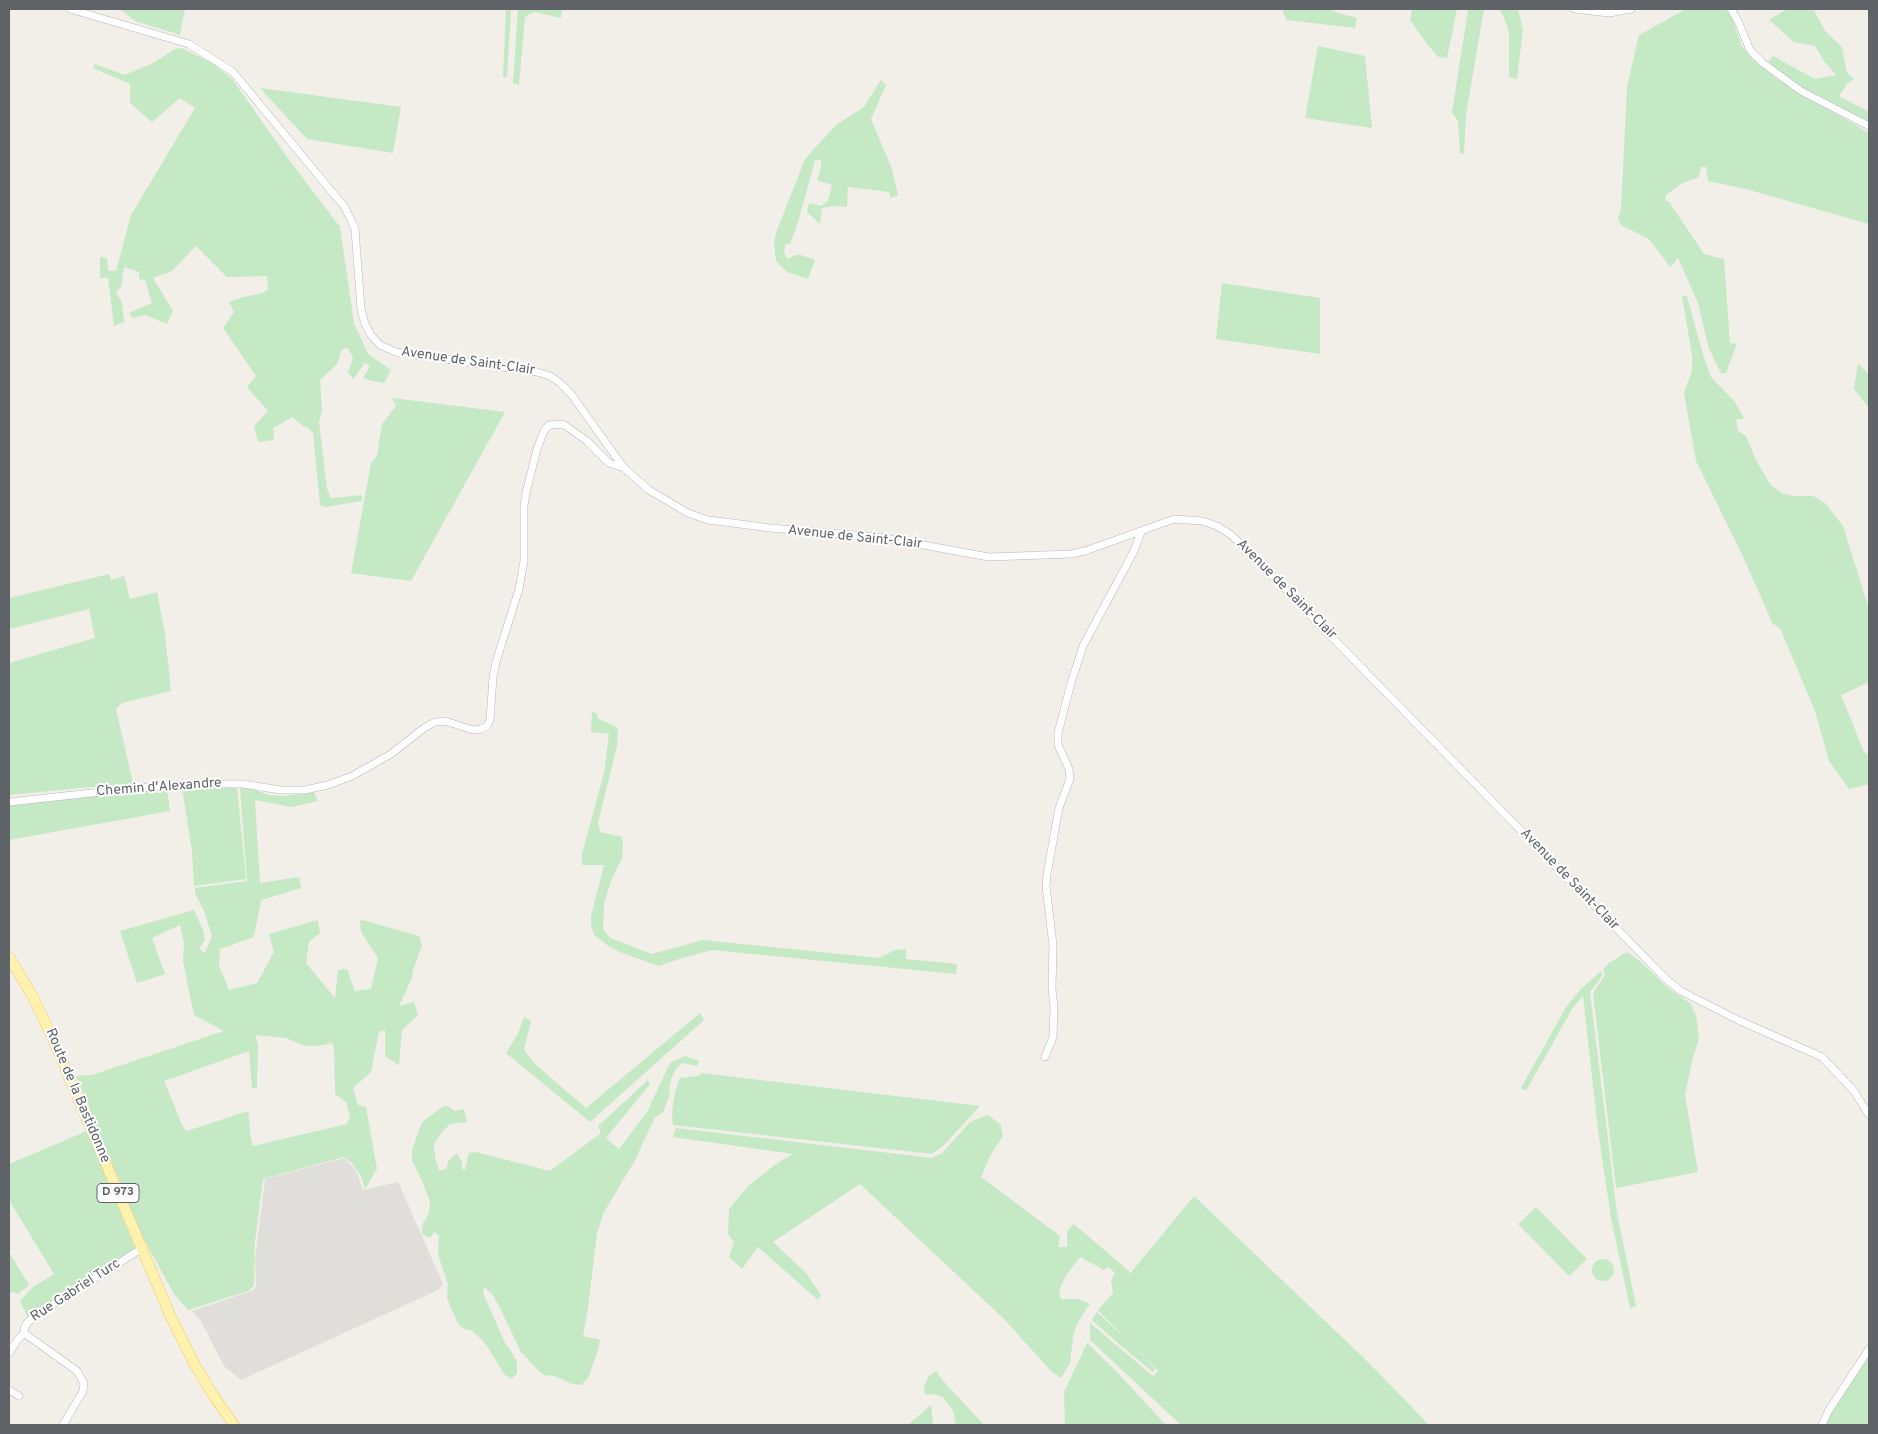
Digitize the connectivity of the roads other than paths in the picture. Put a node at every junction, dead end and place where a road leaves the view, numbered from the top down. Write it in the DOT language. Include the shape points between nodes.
graph roads {
  1 [pos="70,9"];
  2 [pos="1575,9"];
  3 [pos="1631,9"];
  4 [pos="1731,9"];
  5 [pos="1869,126"];
  6 [pos="624,468"];
  7 [pos="1141,532"];
  8 [pos="9,802"];
  9 [pos="9,957"];
  10 [pos="1045,1057"];
  11 [pos="1869,1114"];
  12 [pos="141,1249"];
  13 [pos="24,1334"];
  14 [pos="1869,1349"];
  15 [pos="9,1353"];
  16 [pos="9,1390"];
  17 [pos="19,1396"];
  18 [pos="65,1425"];
  19 [pos="234,1425"];
  20 [pos="1822,1425"];
  1 -- 6 [label="street, Avenue de Saint-Clair" via="189,44 233,72 348,213 355,229 361,309 365,324 380,345 396,352 550,376 571,394"];
  2 -- 3 [label="street" via="1609,13"];
  4 -- 5 [label="street" via="1750,50 1763,63 1801,91"];
  6 -- 7 [label="street, Avenue de Saint-Clair" via="671,504 708,520 879,537 989,557 1070,554"];
  6 -- 8 [label="street, Chemin d'Alexandre" via="609,463 587,441 563,424 549,425 544,431 526,493 524,561 496,662 487,726 473,730 445,721 436,722 352,776 305,790 243,784 174,784"];
  7 -- 10 [label="street" via="1083,646 1058,733 1058,745 1070,779 1059,808 1047,874 1054,1008 1053,1037"];
  7 -- 11 [label="street, Avenue de Saint-Clair" via="1174,519 1202,521 1230,534 1666,979 1680,991 1822,1056 1854,1091"];
  9 -- 12 [label="main road, Route de la Bastidonne / D 973" via="53,1039"];
  12 -- 13 [label="street, Rue Gabriel Turc" via="35,1316 27,1323"];
  12 -- 19 [label="main road, Route de la Bastidonne / D 973" via="195,1366"];
  13 -- 15 [label="street"];
  13 -- 18 [label="street, Rue Gabriel Turc" via="77,1370 84,1383"];
  14 -- 20 [label="street"];
  16 -- 17 [label="street"];
}
